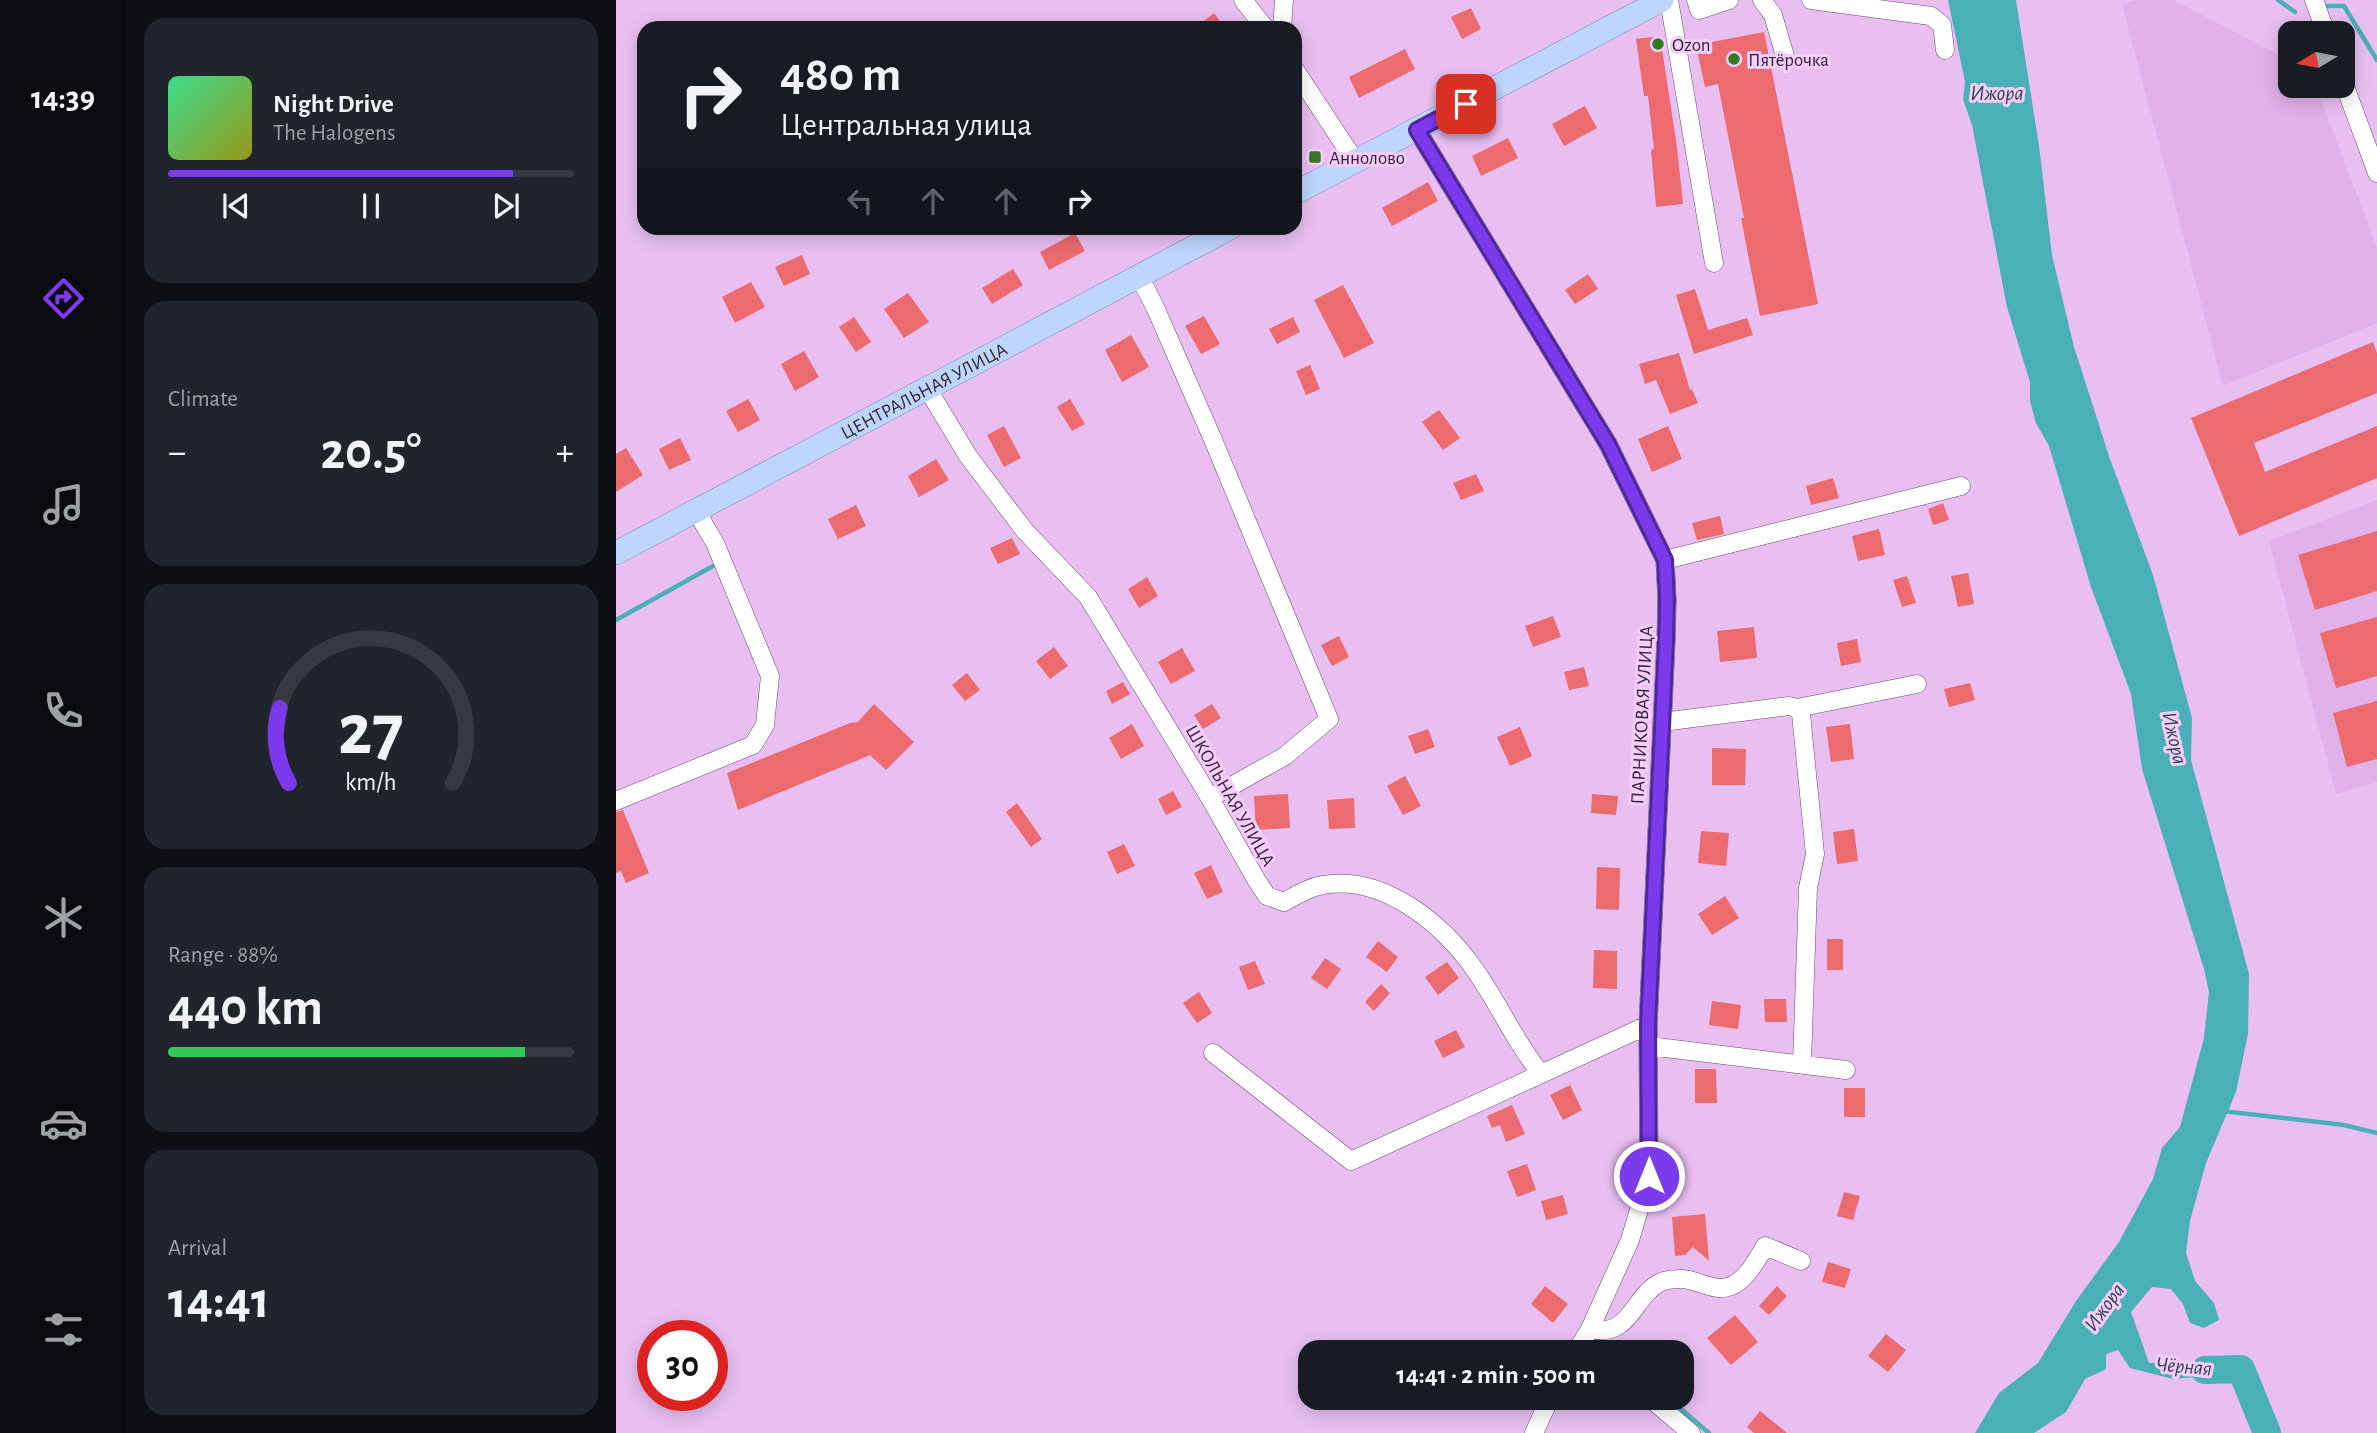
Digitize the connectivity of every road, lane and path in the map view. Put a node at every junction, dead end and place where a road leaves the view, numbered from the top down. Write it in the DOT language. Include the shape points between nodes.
graph roads {
  1 [pos="1243,0"];
  2 [pos="1284,0"];
  3 [pos="1662,0"];
  4 [pos="1669,0"];
  5 [pos="1696,0"];
  6 [pos="1729,0"];
  7 [pos="1762,0"];
  8 [pos="1811,0"];
  9 [pos="2314,0"];
  10 [pos="1260,21"];
  11 [pos="1282,21"];
  12 [pos="2322,21"];
  13 [pos="1945,50"];
  14 [pos="1785,56"];
  15 [pos="1302,81"];
  16 [pos="2349,98"];
  17 [pos="1417,130"];
  18 [pos="1355,161"];
  19 [pos="2377,173"];
  20 [pos="1302,189"];
  21 [pos="1217,235"];
  22 [pos="1714,263"];
  23 [pos="1139,276"];
  24 [pos="927,388"];
  25 [pos="1961,486"];
  26 [pos="696,511"];
  27 [pos="616,553"];
  28 [pos="1665,560"];
  29 [pos="1917,684"];
  30 [pos="1797,708"];
  31 [pos="1662,722"];
  32 [pos="1210,798"];
  33 [pos="616,801"];
  34 [pos="1648,1025"];
  35 [pos="1649,1046"];
  36 [pos="1213,1053"];
  37 [pos="1802,1063"];
  38 [pos="1846,1070"];
  39 [pos="1541,1074"];
  40 [pos="1801,1261"];
  41 [pos="1588,1340"];
  42 [pos="1592,1340"];
  43 [pos="1545,1410"];
  44 [pos="1664,1410"];
  45 [pos="1534,1433"];
  46 [pos="1691,1433"];
  1 -- 10 [label="street"];
  2 -- 11 [label="street"];
  3 -- 17 [label="main road"];
  4 -- 22 [label="street"];
  5 -- 6 [label="street" via="1699,10"];
  7 -- 14 [label="street" via="1773,15"];
  8 -- 13 [label="street" via="1931,16 1942,25"];
  9 -- 12 [label="street"];
  15 -- 18 [label="street"];
  16 -- 19 [label="street"];
  17 -- 18 [label="main road"];
  17 -- 28 [label="street, ПАРНИКОВАЯ УЛИЦА" via="1608,444"];
  18 -- 20 [label="main road"];
  21 -- 23 [label="main road, ЦЕНТРАЛЬНАЯ УЛИЦА"];
  23 -- 24 [label="main road, ЦЕНТРАЛЬНАЯ УЛИЦА"];
  23 -- 32 [label="street" via="1329,719 1285,756"];
  24 -- 26 [label="main road, ЦЕНТРАЛЬНАЯ УЛИЦА"];
  24 -- 32 [label="street, ШКОЛЬНАЯ УЛИЦА" via="968,456 1025,530 1088,597"];
  25 -- 28 [label="street"];
  26 -- 27 [label="main road, ЦЕНТРАЛЬНАЯ УЛИЦА"];
  26 -- 33 [label="street" via="720,553 769,676 765,725 753,745"];
  28 -- 31 [label="street, ПАРНИКОВАЯ УЛИЦА"];
  29 -- 30 [label="street"];
  30 -- 31 [label="street"];
  30 -- 37 [label="street" via="1815,854 1808,899"];
  31 -- 34 [label="street, ПАРНИКОВАЯ УЛИЦА"];
  32 -- 39 [label="street, ШКОЛЬНАЯ УЛИЦА" via="1267,896 1284,902 1323,885 1360,886 1407,903 1427,919 1474,968"];
  34 -- 35 [label="street, ПАРНИКОВАЯ УЛИЦА"];
  34 -- 39 [label="street"];
  35 -- 37 [label="street"];
  35 -- 41 [label="street, ПАРНИКОВАЯ УЛИЦА" via="1649,1176 1630,1240"];
  36 -- 39 [label="street" via="1352,1161"];
  37 -- 38 [label="street"];
  40 -- 42 [label="street" via="1765,1247 1737,1283 1719,1288 1685,1279 1661,1282 1618,1326"];
  43 -- 45 [label="street"];
  44 -- 46 [label="street"];
}
